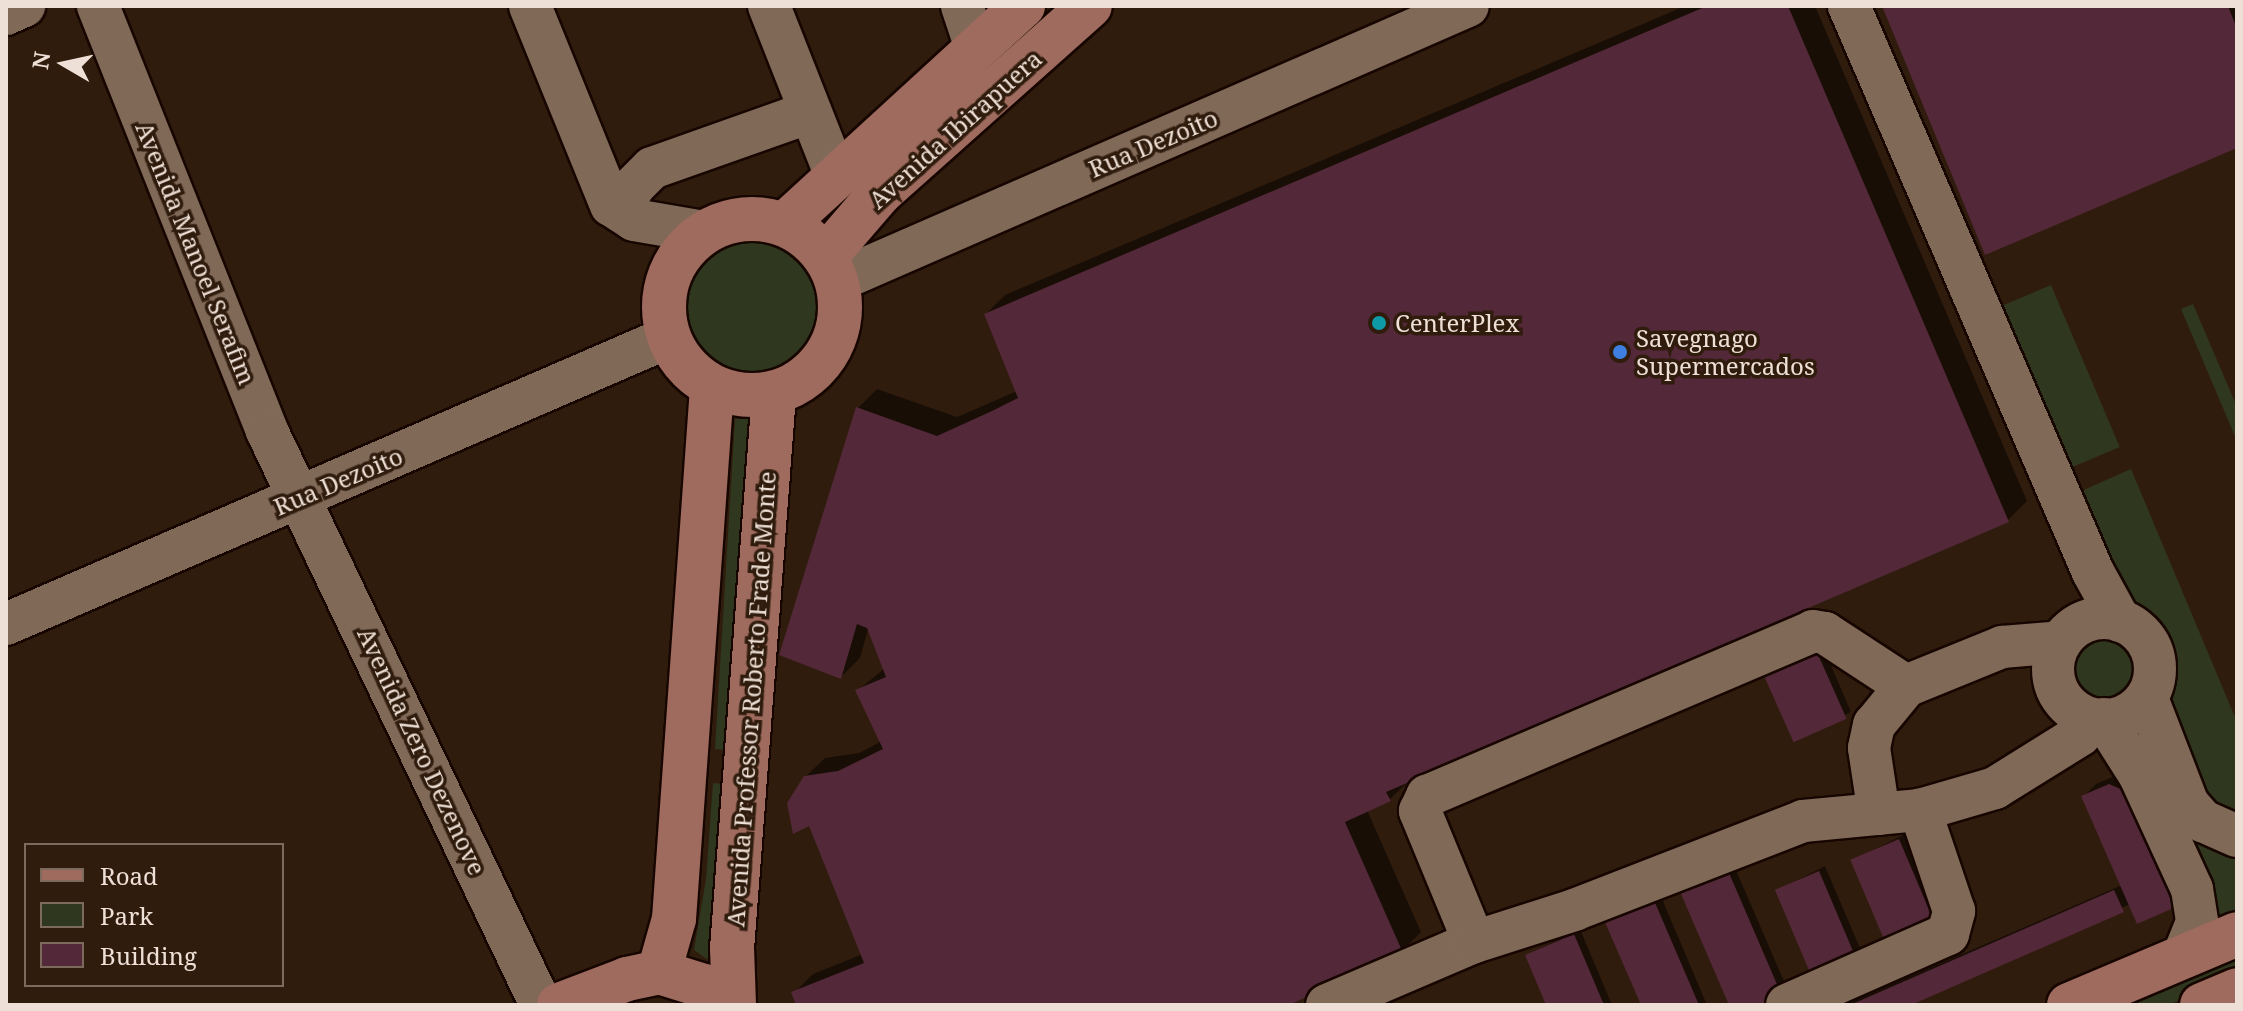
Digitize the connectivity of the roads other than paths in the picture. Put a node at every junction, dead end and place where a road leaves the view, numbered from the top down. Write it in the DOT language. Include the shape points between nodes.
graph roads {
  1 [pos="24,6"];
  2 [pos="98,6"];
  3 [pos="530,6"];
  4 [pos="769,6"];
  5 [pos="962,6"];
  6 [pos="1023,6"];
  7 [pos="1090,6"];
  8 [pos="1849,6"];
  9 [pos="1445,11"];
  10 [pos="6,14"];
  11 [pos="976,48"];
  12 [pos="810,112"];
  13 [pos="836,176"];
  14 [pos="621,211"];
  15 [pos="785,224"];
  16 [pos="704,232"];
  17 [pos="831,269"];
  18 [pos="669,337"];
  19 [pos="712,387"];
  20 [pos="774,394"];
  21 [pos="302,497"];
  22 [pos="2120,621"];
  23 [pos="6,624"];
  24 [pos="2061,642"];
  25 [pos="1906,686"];
  26 [pos="2147,698"];
  27 [pos="2095,719"];
  28 [pos="1920,810"];
  29 [pos="1879,814"];
  30 [pos="2237,836"];
  31 [pos="2237,934"];
  32 [pos="1474,942"];
  33 [pos="2184,955"];
  34 [pos="659,972"];
  35 [pos="2237,990"];
  36 [pos="604,995"];
  37 [pos="541,1005"];
  38 [pos="559,1005"];
  39 [pos="726,1005"];
  40 [pos="734,1005"];
  41 [pos="1327,1005"];
  42 [pos="1787,1005"];
  43 [pos="2069,1005"];
  44 [pos="2202,1005"];
  1 -- 10 [label="street"];
  2 -- 21 [label="street, Avenida Manoel Serafim" via="267,431"];
  3 -- 14 [label="street" via="611,205"];
  4 -- 12 [label="street"];
  5 -- 11 [label="street"];
  6 -- 11 [label="main road, Avenida Ibirapuera"];
  7 -- 17 [label="main road, Avenida Ibirapuera" via="880,193"];
  8 -- 22 [label="street" via="2093,572"];
  9 -- 17 [label="street, Rua Dezoito"];
  11 -- 13 [label="main road, Avenida Ibirapuera"];
  12 -- 13 [label="street"];
  12 -- 14 [label="street" via="652,168 633,187"];
  13 -- 15 [label="main road, Avenida Ibirapuera"];
  14 -- 16 [label="street" via="634,220"];
  15 -- 16 [label="main road" via="732,221"];
  15 -- 17 [label="main road"];
  16 -- 18 [label="main road" via="672,270 665,296"];
  17 -- 20 [label="main road" via="840,316 830,351 807,378"];
  18 -- 19 [label="main road" via="686,366"];
  18 -- 21 [label="street, Rua Dezoito"];
  19 -- 20 [label="main road" via="743,396"];
  19 -- 34 [label="main road" via="679,874 674,919"];
  20 -- 40 [label="main road, Avenida Professor Roberto Frade Monte" via="732,949"];
  21 -- 23 [label="street, Rua Dezoito"];
  21 -- 37 [label="street, Avenida Zero Dezenove"];
  22 -- 24 [label="street" via="2087,621"];
  22 -- 26 [label="street" via="2147,641 2154,657"];
  24 -- 25 [label="street" via="2002,647"];
  24 -- 27 [label="street" via="2054,651 2057,691 2066,705"];
  25 -- 29 [label="street" via="1874,725 1869,748"];
  25 -- 32 [label="street" via="1825,633 1813,631 1427,796 1420,811"];
  26 -- 27 [label="street" via="2128,715"];
  26 -- 30 [label="street" via="2188,804 2203,821"];
  27 -- 28 [label="street" via="2080,735 1995,788"];
  27 -- 33 [label="street" via="2140,776 2192,889 2197,922"];
  28 -- 29 [label="street"];
  28 -- 42 [label="street" via="1954,911 1948,934"];
  29 -- 32 [label="street" via="1803,821 1574,910"];
  31 -- 33 [label="main road"];
  32 -- 41 [label="street"];
  33 -- 43 [label="main road"];
  34 -- 36 [label="main road"];
  34 -- 39 [label="main road" via="704,986"];
  35 -- 44 [label="main road"];
  36 -- 38 [label="main road"];
}
